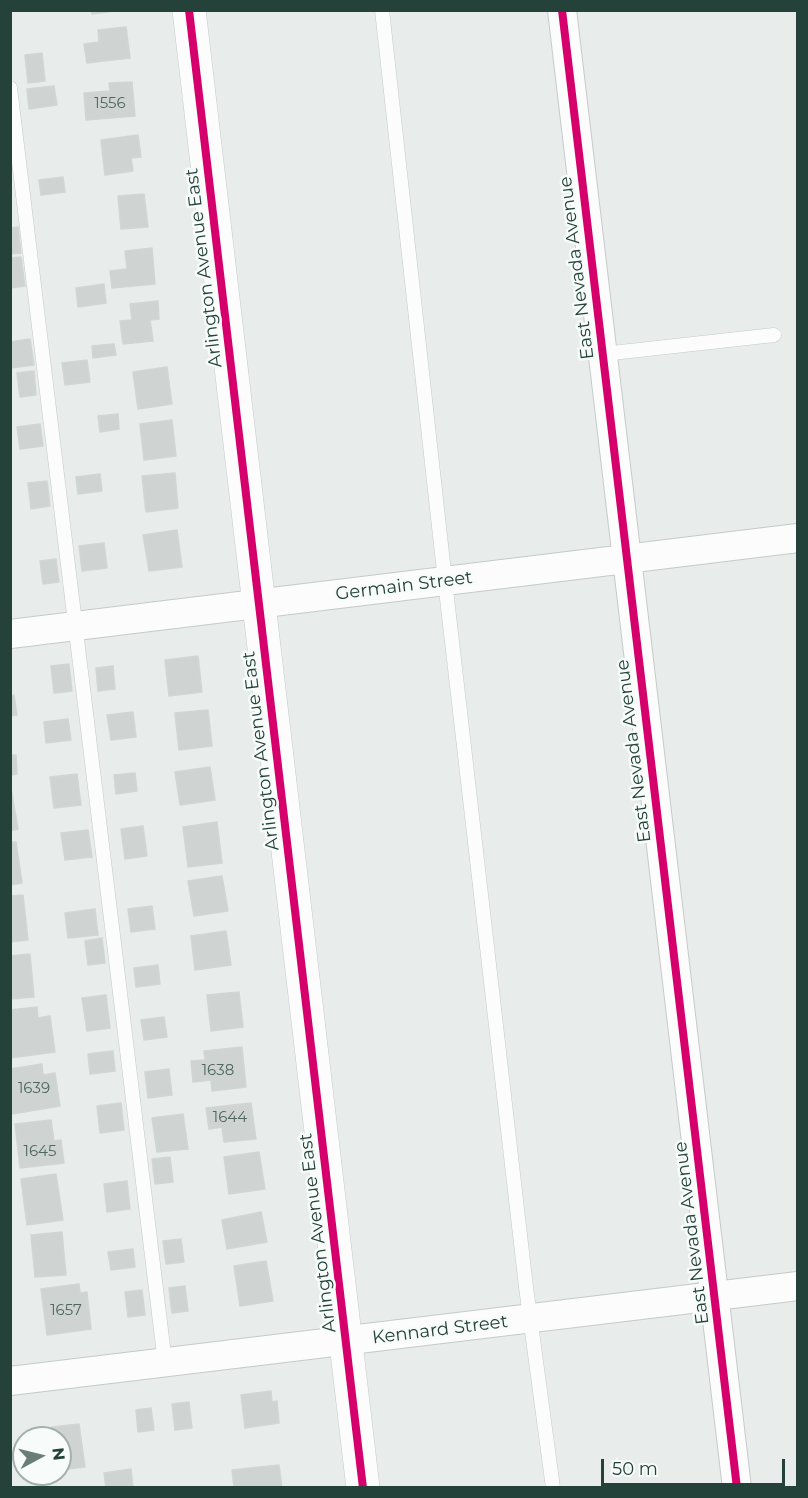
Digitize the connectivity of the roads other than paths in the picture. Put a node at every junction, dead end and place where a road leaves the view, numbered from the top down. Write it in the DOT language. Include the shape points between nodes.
graph roads {
  1 [pos="189,10"];
  2 [pos="382,10"];
  3 [pos="562,10"];
  4 [pos="10,88"];
  5 [pos="774,334"];
  6 [pos="603,354"];
  7 [pos="798,538"];
  8 [pos="627,558"];
  9 [pos="445,581"];
  10 [pos="259,604"];
  11 [pos="76,626"];
  12 [pos="10,634"];
  13 [pos="798,1286"];
  14 [pos="714,1296"];
  15 [pos="531,1318"];
  16 [pos="346,1341"];
  17 [pos="165,1363"];
  18 [pos="10,1381"];
  19 [pos="363,1488"];
  20 [pos="553,1488"];
  21 [pos="737,1488"];
  1 -- 10 [label="street, Arlington Avenue East"];
  2 -- 9 [label="lane"];
  3 -- 6 [label="street, East Nevada Avenue"];
  4 -- 11 [label="lane"];
  5 -- 6 [label="lane"];
  6 -- 8 [label="street, East Nevada Avenue"];
  7 -- 8 [label="street, Germain Street"];
  8 -- 9 [label="street, Germain Street"];
  8 -- 14 [label="street, East Nevada Avenue"];
  9 -- 10 [label="street, Germain Street"];
  9 -- 15 [label="lane"];
  10 -- 11 [label="street, Germain Street"];
  10 -- 16 [label="street, Arlington Avenue East"];
  11 -- 12 [label="street, Germain Street"];
  11 -- 17 [label="lane"];
  13 -- 14 [label="street, Kennard Street"];
  14 -- 15 [label="street, Kennard Street"];
  14 -- 21 [label="street, East Nevada Avenue"];
  15 -- 16 [label="street, Kennard Street"];
  15 -- 20 [label="lane"];
  16 -- 17 [label="street, Kennard Street"];
  16 -- 19 [label="street, Arlington Avenue East"];
  17 -- 18 [label="street, Kennard Street"];
}
